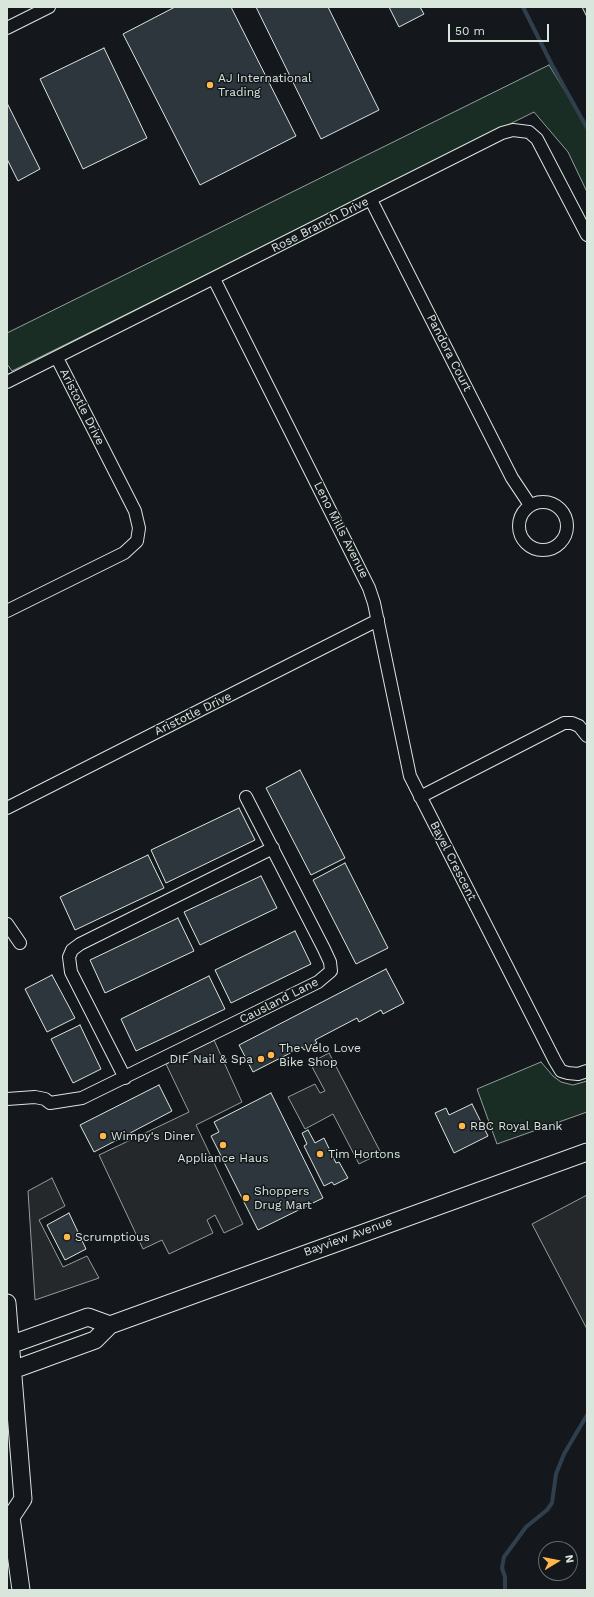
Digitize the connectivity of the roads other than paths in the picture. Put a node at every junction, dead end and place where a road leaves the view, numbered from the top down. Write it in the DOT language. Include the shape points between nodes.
graph roads {
  1 [pos="49,7"];
  2 [pos="7,28"];
  3 [pos="371,200"];
  4 [pos="587,235"];
  5 [pos="214,279"];
  6 [pos="56,358"];
  7 [pos="7,382"];
  8 [pos="530,505"];
  9 [pos="7,611"];
  10 [pos="378,620"];
  11 [pos="587,736"];
  12 [pos="246,797"];
  13 [pos="420,797"];
  14 [pos="7,808"];
  15 [pos="273,848"];
  16 [pos="7,924"];
  17 [pos="20,943"];
  18 [pos="587,1071"];
  19 [pos="126,1078"];
  20 [pos="7,1099"];
  21 [pos="587,1152"];
  22 [pos="7,1303"];
  23 [pos="110,1324"];
  24 [pos="8,1345"];
  25 [pos="9,1371"];
  26 [pos="9,1516"];
  27 [pos="21,1590"];
  1 -- 2 [label="street"];
  3 -- 4 [label="street, Rose Branch Drive" via="502,133 521,130 529,132 537,139"];
  3 -- 5 [label="street, Rose Branch Drive"];
  3 -- 8 [label="street, Pandora Court" via="512,478"];
  5 -- 6 [label="street, Rose Branch Drive"];
  5 -- 10 [label="street, Leno Mills Avenue" via="363,574 373,598"];
  6 -- 7 [label="street, Rose Branch Drive"];
  6 -- 9 [label="street, Aristotle Drive" via="135,511 139,528 137,541 124,553"];
  10 -- 13 [label="street, Leno Mills Avenue" via="405,755 410,776"];
  10 -- 14 [label="street, Aristotle Drive"];
  11 -- 13 [label="street" via="579,726 564,723"];
  12 -- 15 [label="street, Causland Lane"];
  13 -- 18 [label="street, Bayel Crescent" via="561,1071 578,1074"];
  15 -- 19 [label="street" via="72,950 69,956 71,972"];
  15 -- 19 [label="street, Causland Lane" via="330,962 331,971 318,982"];
  16 -- 17 [label="street"];
  19 -- 20 [label="street, Causland Lane" via="82,1098 50,1103 35,1097"];
  21 -- 23 [label="main road, Bayview Avenue"];
  22 -- 24 [label="main road"];
  23 -- 24 [label="main road" via="88,1317"];
  23 -- 25 [label="main road, Bayview Avenue" via="95,1340"];
  24 -- 25 [label="main road"];
  25 -- 26 [label="main road" via="23,1499"];
  26 -- 27 [label="main road"];
}
